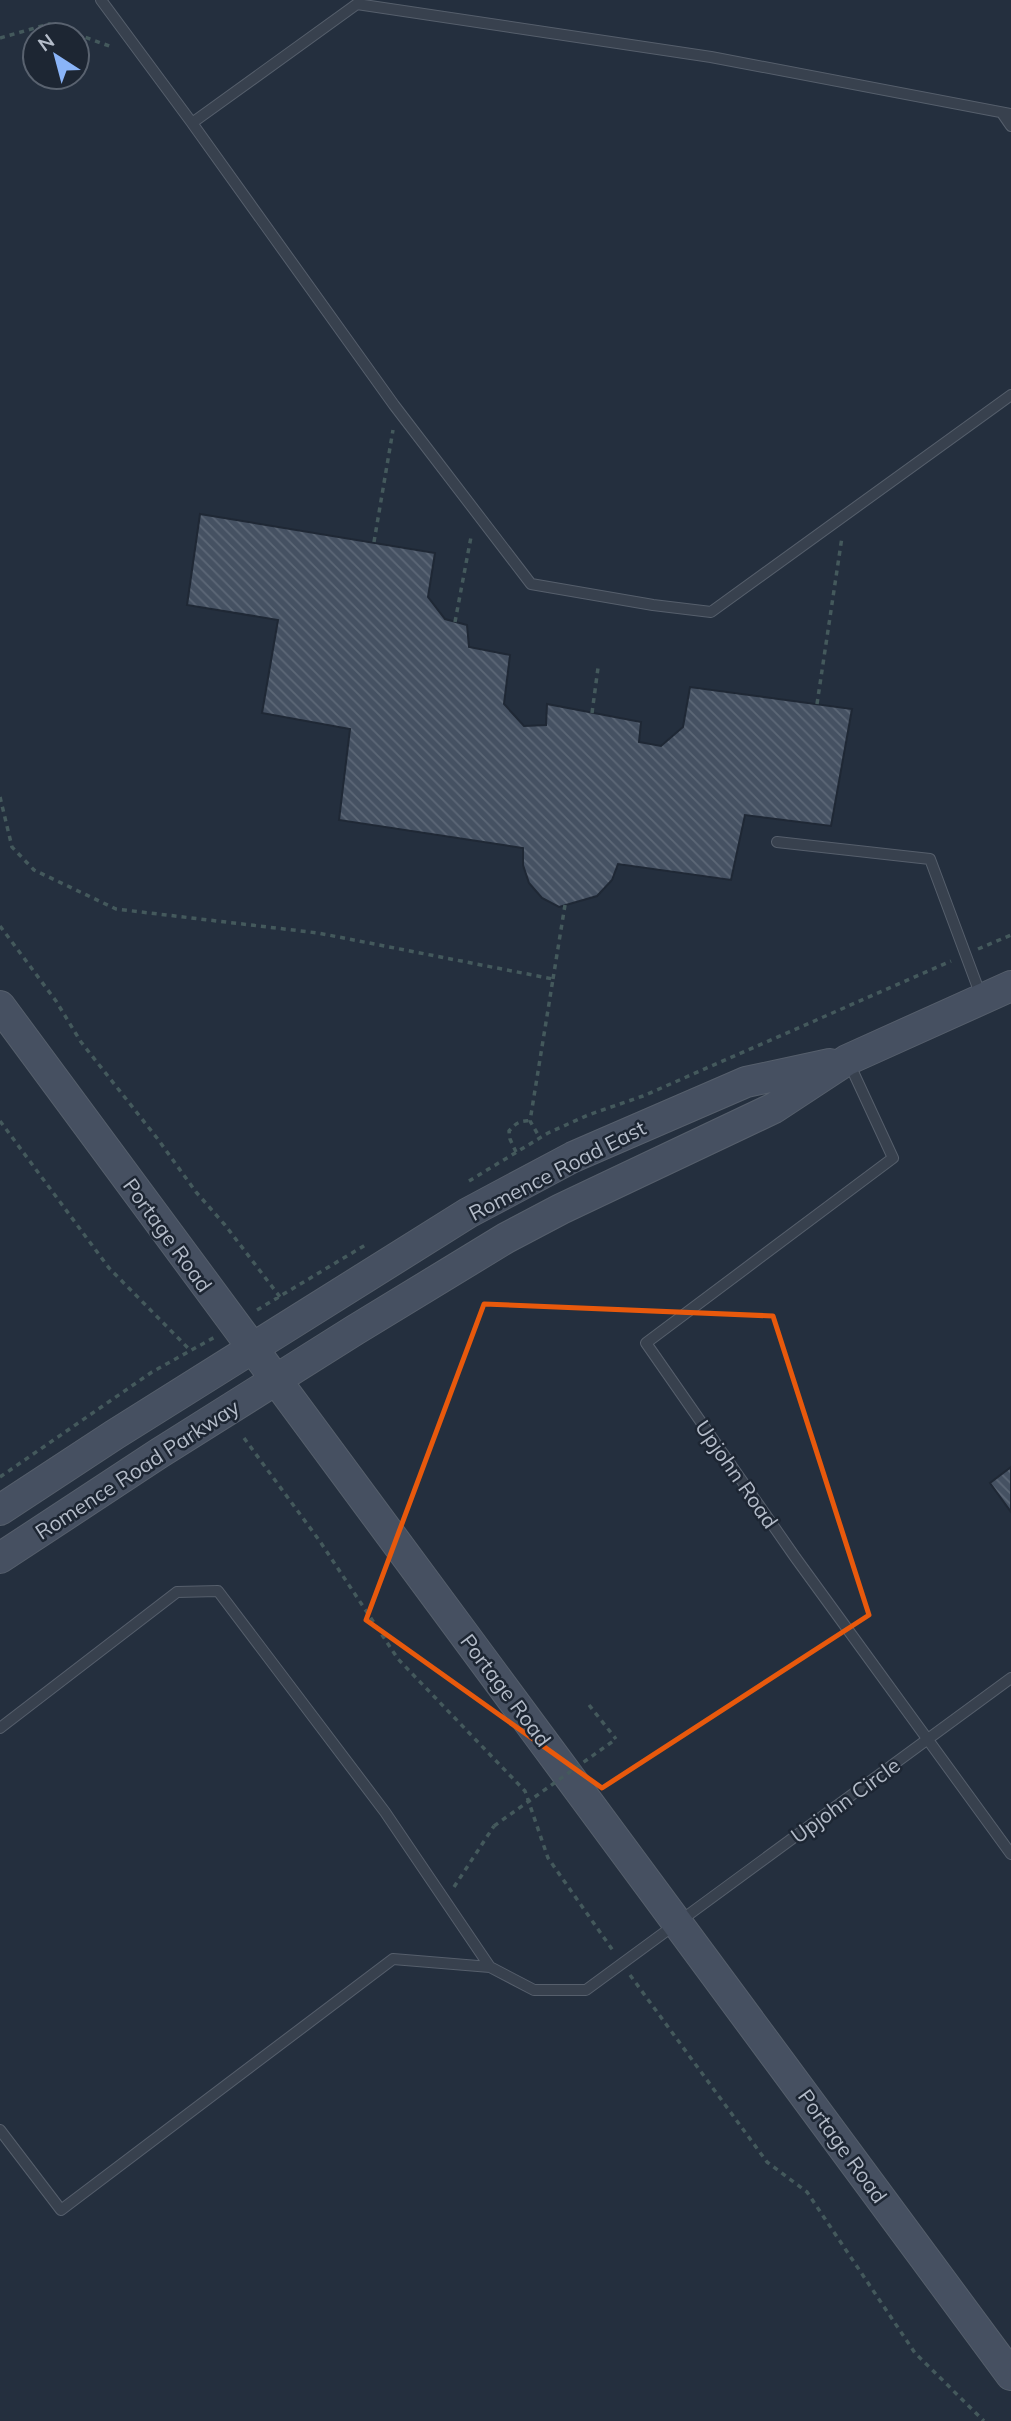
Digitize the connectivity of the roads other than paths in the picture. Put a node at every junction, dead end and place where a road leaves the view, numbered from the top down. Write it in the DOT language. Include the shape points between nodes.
graph roads {
  1 [pos="101,0"];
  2 [pos="1007,114"];
  3 [pos="192,123"];
  4 [pos="1011,126"];
  5 [pos="1011,395"];
  6 [pos="777,842"];
  7 [pos="1011,986"];
  8 [pos="982,999"];
  9 [pos="0,1006"];
  10 [pos="847,1060"];
  11 [pos="253,1350"];
  12 [pos="275,1381"];
  13 [pos="0,1510"];
  14 [pos="0,1558"];
  15 [pos="1011,1678"];
  16 [pos="0,1728"];
  17 [pos="929,1739"];
  18 [pos="1011,1854"];
  19 [pos="678,1922"];
  20 [pos="490,1967"];
  21 [pos="0,2130"];
  22 [pos="1008,2364"];
  1 -- 3 [label="lane"];
  2 -- 3 [label="lane" via="711,57 357,4"];
  2 -- 4 [label="lane"];
  3 -- 5 [label="lane" via="394,405 531,584 711,612"];
  6 -- 8 [label="lane" via="930,859"];
  7 -- 8 [label="street, Romence Road East"];
  8 -- 10 [label="street, Romence Road East"];
  9 -- 11 [label="street, Portage Road"];
  10 -- 11 [label="street, Romence Road East" via="746,1082 573,1157 468,1213"];
  10 -- 12 [label="street, Romence Road East" via="774,1108 506,1238"];
  10 -- 17 [label="lane, Upjohn Road" via="893,1158 646,1343"];
  11 -- 12 [label="street, Portage Road"];
  11 -- 13 [label="street, Romence Road Parkway"];
  12 -- 14 [label="street, Romence Road Parkway"];
  12 -- 19 [label="street, Portage Road"];
  15 -- 17 [label="lane, Upjohn Circle"];
  16 -- 20 [label="lane" via="177,1592 218,1591 384,1812"];
  17 -- 18 [label="lane, Upjohn Road"];
  17 -- 19 [label="lane, Upjohn Circle"];
  19 -- 20 [label="lane, Upjohn Circle" via="586,1990 534,1990"];
  19 -- 22 [label="street, Portage Road"];
  20 -- 21 [label="lane" via="393,1959 61,2210"];
}
